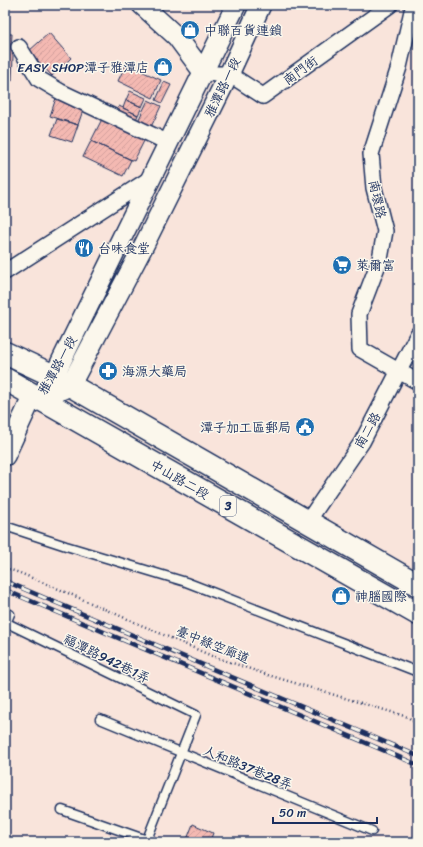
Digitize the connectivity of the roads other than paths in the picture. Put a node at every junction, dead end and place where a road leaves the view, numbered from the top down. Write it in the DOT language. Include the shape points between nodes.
graph roads {
  1 [pos="142,5"];
  2 [pos="236,5"];
  3 [pos="261,5"];
  4 [pos="390,5"];
  5 [pos="418,8"];
  6 [pos="19,47"];
  7 [pos="203,72"];
  8 [pos="229,74"];
  9 [pos="169,143"];
  10 [pos="152,178"];
  11 [pos="5,272"];
  12 [pos="418,334"];
  13 [pos="5,353"];
  14 [pos="400,371"];
  15 [pos="5,379"];
  16 [pos="62,381"];
  17 [pos="418,382"];
  18 [pos="38,399"];
  19 [pos="5,456"];
  20 [pos="308,521"];
  21 [pos="5,526"];
  22 [pos="418,585"];
  23 [pos="5,612"];
  24 [pos="418,614"];
  25 [pos="6,625"];
  26 [pos="418,672"];
  27 [pos="100,719"];
  28 [pos="182,753"];
  29 [pos="62,810"];
  30 [pos="372,831"];
  31 [pos="147,841"];
  1 -- 7 [label="street" via="177,37"];
  2 -- 7 [label="street, 雅潭路一段"];
  3 -- 8 [label="street, 雅潭路一段"];
  4 -- 8 [label="street, 南門街" via="263,96"];
  5 -- 14 [label="street, 南環路" via="412,11 399,67 371,154 374,188 385,231 380,258 359,314 360,349"];
  6 -- 9 [label="street" via="40,79 61,92"];
  7 -- 8 [label="street, 南門街"];
  7 -- 9 [label="street, 雅潭路一段"];
  8 -- 16 [label="street, 雅潭路一段" via="140,252"];
  9 -- 10 [label="street, 雅潭路一段"];
  10 -- 11 [label="street"];
  10 -- 16 [label="street, 雅潭路一段"];
  12 -- 14 [label="street, 南二路"];
  13 -- 16 [label="main road, 中山路二段 / 3"];
  14 -- 17 [label="street"];
  14 -- 20 [label="street, 南二路" via="362,442"];
  15 -- 18 [label="main road, 中山路二段 / 3"];
  16 -- 18 [label="street, 雅潭路一段"];
  16 -- 20 [label="main road, 中山路二段 / 3"];
  18 -- 19 [label="street, 雅潭路一段" via="28,404"];
  18 -- 24 [label="main road, 中山路二段 / 3"];
  20 -- 22 [label="main road, 中山路二段 / 3"];
  21 -- 26 [label="lane" via="186,582"];
  23 -- 25 [label="lane" via="10,614"];
  25 -- 28 [label="lane, 福潭路942巷1弄" via="196,715"];
  27 -- 28 [label="lane, 人和路37巷28弄"];
  28 -- 30 [label="lane, 人和路37巷28弄"];
  28 -- 31 [label="lane"];
  29 -- 31 [label="lane"];
}
